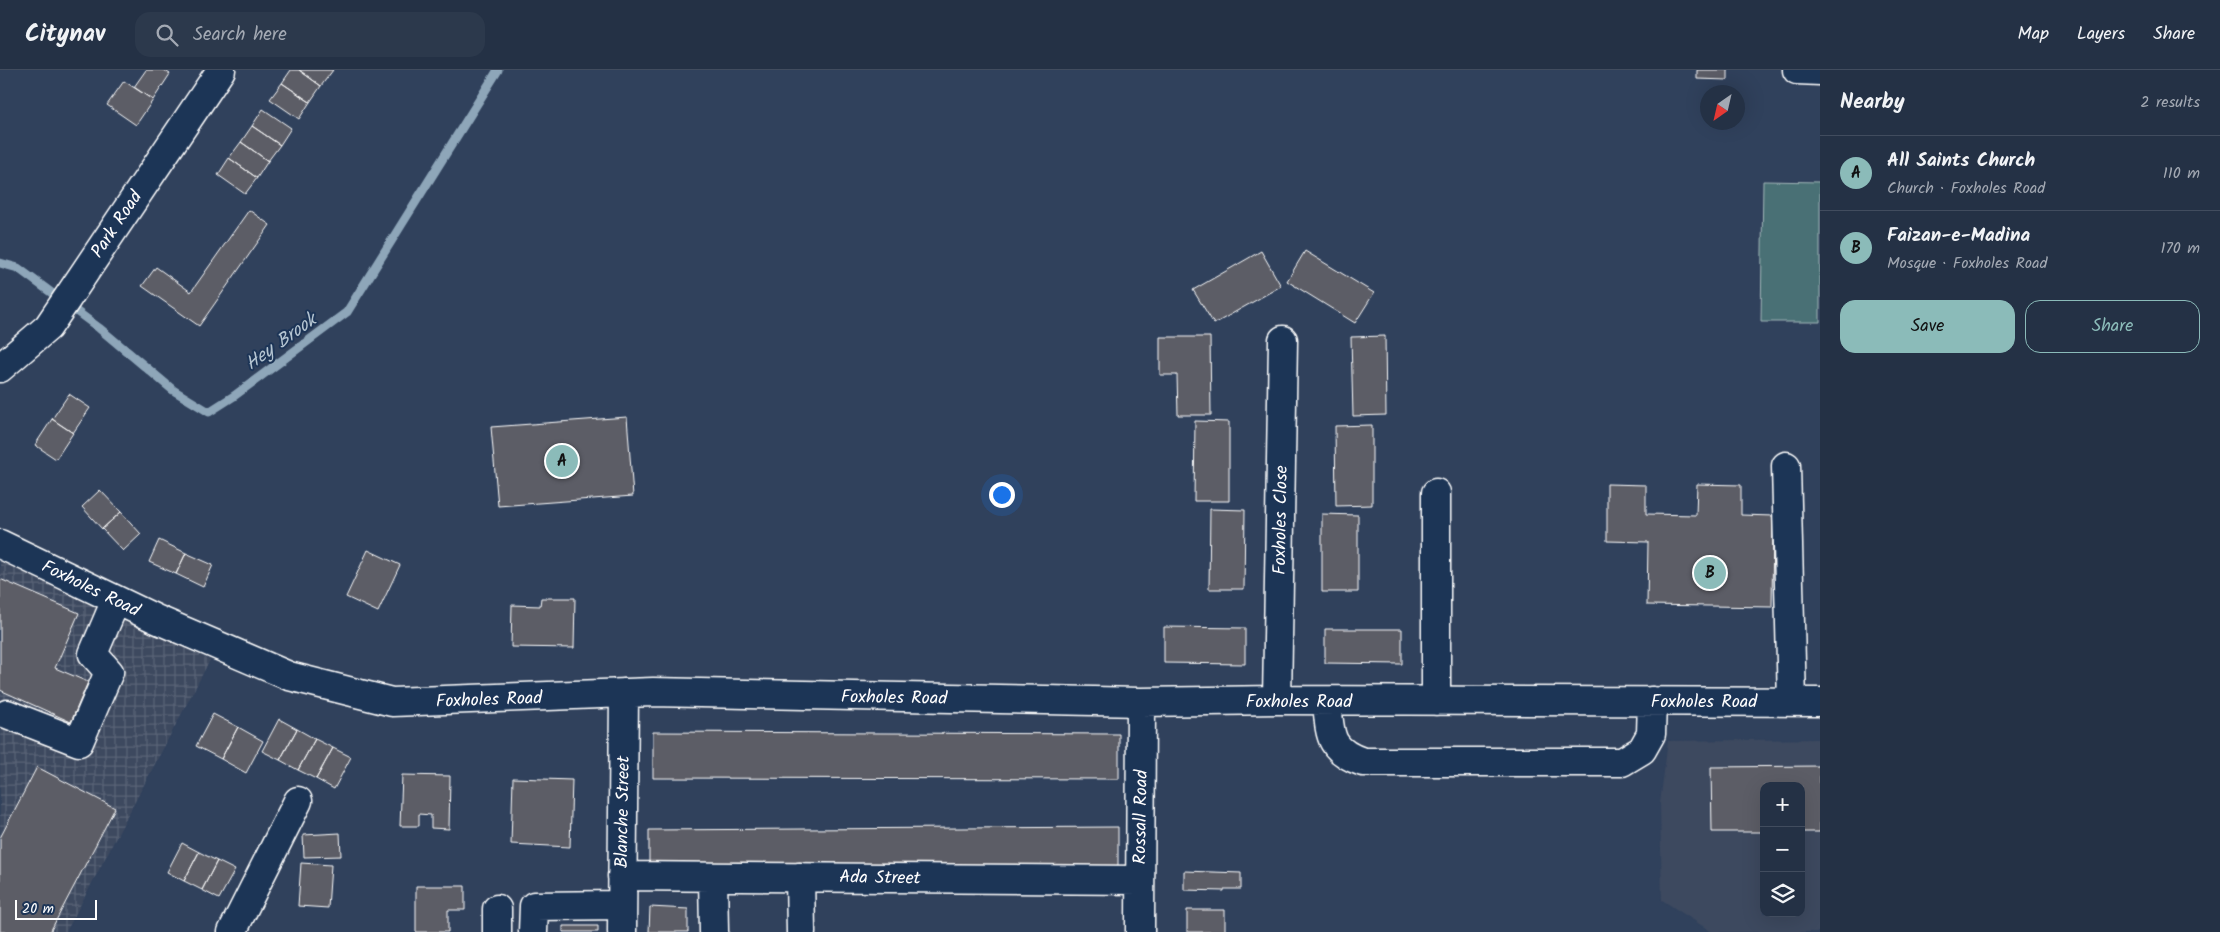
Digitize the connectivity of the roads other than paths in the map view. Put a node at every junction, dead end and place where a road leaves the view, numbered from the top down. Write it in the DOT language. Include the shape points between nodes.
graph roads {
  1 [pos="219,70"];
  2 [pos="1797,70"];
  3 [pos="1820,71"];
  4 [pos="1283,340"];
  5 [pos="0,368"];
  6 [pos="1786,466"];
  7 [pos="1436,493"];
  8 [pos="0,544"];
  9 [pos="116,600"];
  10 [pos="624,693"];
  11 [pos="1277,700"];
  12 [pos="1327,701"];
  13 [pos="1436,701"];
  14 [pos="1652,701"];
  15 [pos="1141,702"];
  16 [pos="1792,702"];
  17 [pos="1820,702"];
  18 [pos="7,714"];
  19 [pos="298,801"];
  20 [pos="622,876"];
  21 [pos="713,877"];
  22 [pos="800,877"];
  23 [pos="1139,880"];
  24 [pos="622,905"];
  25 [pos="534,919"];
  26 [pos="232,932"];
  27 [pos="622,932"];
  28 [pos="714,932"];
  29 [pos="801,932"];
  30 [pos="1140,932"];
  1 -- 5 [label="street, Park Road" via="48,327"];
  2 -- 3 [label="street"];
  4 -- 11 [label="street, Foxholes Close"];
  6 -- 16 [label="street"];
  7 -- 13 [label="street"];
  8 -- 9 [label="street, Foxholes Road"];
  9 -- 10 [label="street, Foxholes Road" via="289,676 392,702"];
  9 -- 18 [label="street" via="93,654 109,672 79,742"];
  10 -- 15 [label="street, Foxholes Road"];
  10 -- 20 [label="street, Blanche Street"];
  11 -- 12 [label="street, Foxholes Road"];
  11 -- 15 [label="street, Foxholes Road"];
  12 -- 13 [label="street, Foxholes Road"];
  12 -- 14 [label="street" via="1330,736 1346,756 1363,762 1622,762 1642,750 1651,734"];
  13 -- 14 [label="street, Foxholes Road"];
  14 -- 16 [label="street, Foxholes Road"];
  15 -- 23 [label="street, Rossall Road"];
  16 -- 17 [label="street, Foxholes Road"];
  19 -- 26 [label="street"];
  20 -- 21 [label="street, Ada Street"];
  20 -- 24 [label="street, Blanche Street"];
  21 -- 22 [label="street, Ada Street"];
  21 -- 28 [label="street"];
  22 -- 23 [label="street, Ada Street"];
  22 -- 29 [label="street"];
  23 -- 30 [label="street, Rossall Road"];
  24 -- 25 [label="street"];
  24 -- 27 [label="street, Blanche Street"];
}
